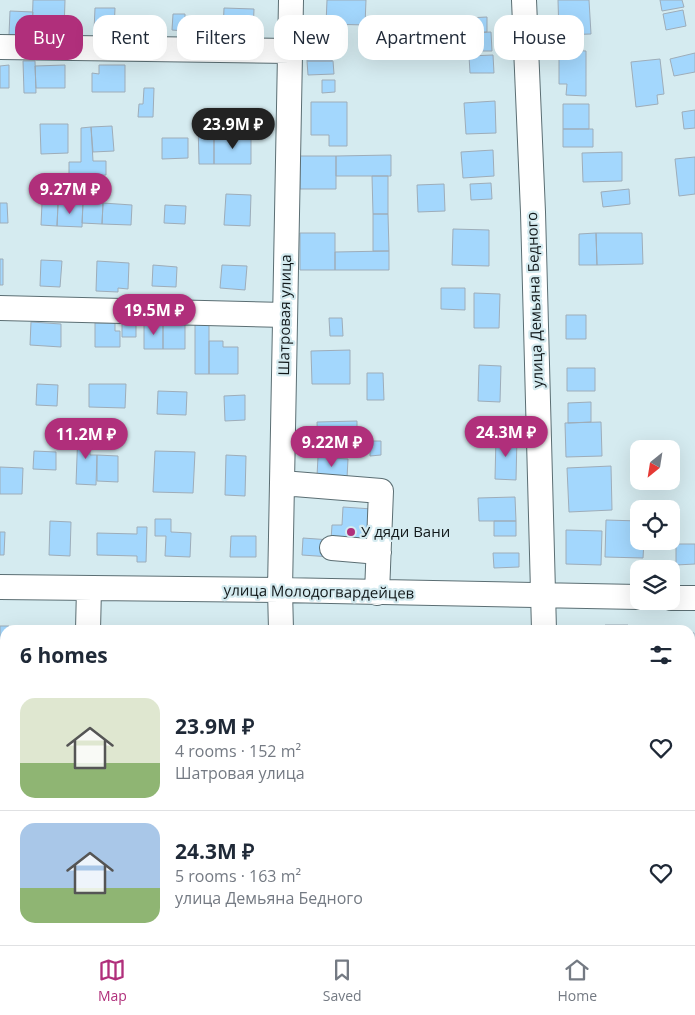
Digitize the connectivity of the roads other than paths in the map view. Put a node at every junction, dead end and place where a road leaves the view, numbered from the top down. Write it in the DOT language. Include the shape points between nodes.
graph roads {
  1 [pos="291,0"];
  2 [pos="524,0"];
  3 [pos="291,15"];
  4 [pos="0,47"];
  5 [pos="274,51"];
  6 [pos="290,60"];
  7 [pos="0,308"];
  8 [pos="285,316"];
  9 [pos="282,483"];
  10 [pos="332,548"];
  11 [pos="379,552"];
  12 [pos="0,587"];
  13 [pos="89,588"];
  14 [pos="280,590"];
  15 [pos="377,593"];
  16 [pos="543,596"];
  17 [pos="630,597"];
  18 [pos="680,598"];
  19 [pos="695,598"];
  20 [pos="88,625"];
  21 [pos="281,625"];
  22 [pos="544,625"];
  1 -- 3 [label="street, Шатровая улица"];
  2 -- 16 [label="street, улица Демьяна Бедного"];
  4 -- 5 [label="street"];
  6 -- 8 [label="street, Шатровая улица"];
  7 -- 8 [label="street"];
  8 -- 9 [label="street, Шатровая улица"];
  9 -- 11 [label="street" via="381,491"];
  9 -- 14 [label="street, Шатровая улица"];
  10 -- 11 [label="street"];
  11 -- 15 [label="street"];
  12 -- 13 [label="street, улица Молодогвардейцев"];
  13 -- 14 [label="street, улица Молодогвардейцев"];
  13 -- 20 [label="street"];
  14 -- 15 [label="street, улица Молодогвардейцев"];
  14 -- 21 [label="street, Шатровая улица"];
  15 -- 16 [label="street, улица Молодогвардейцев"];
  16 -- 17 [label="street, улица Молодогвардейцев"];
  16 -- 22 [label="street, улица Демьяна Бедного"];
  18 -- 19 [label="street"];
}
